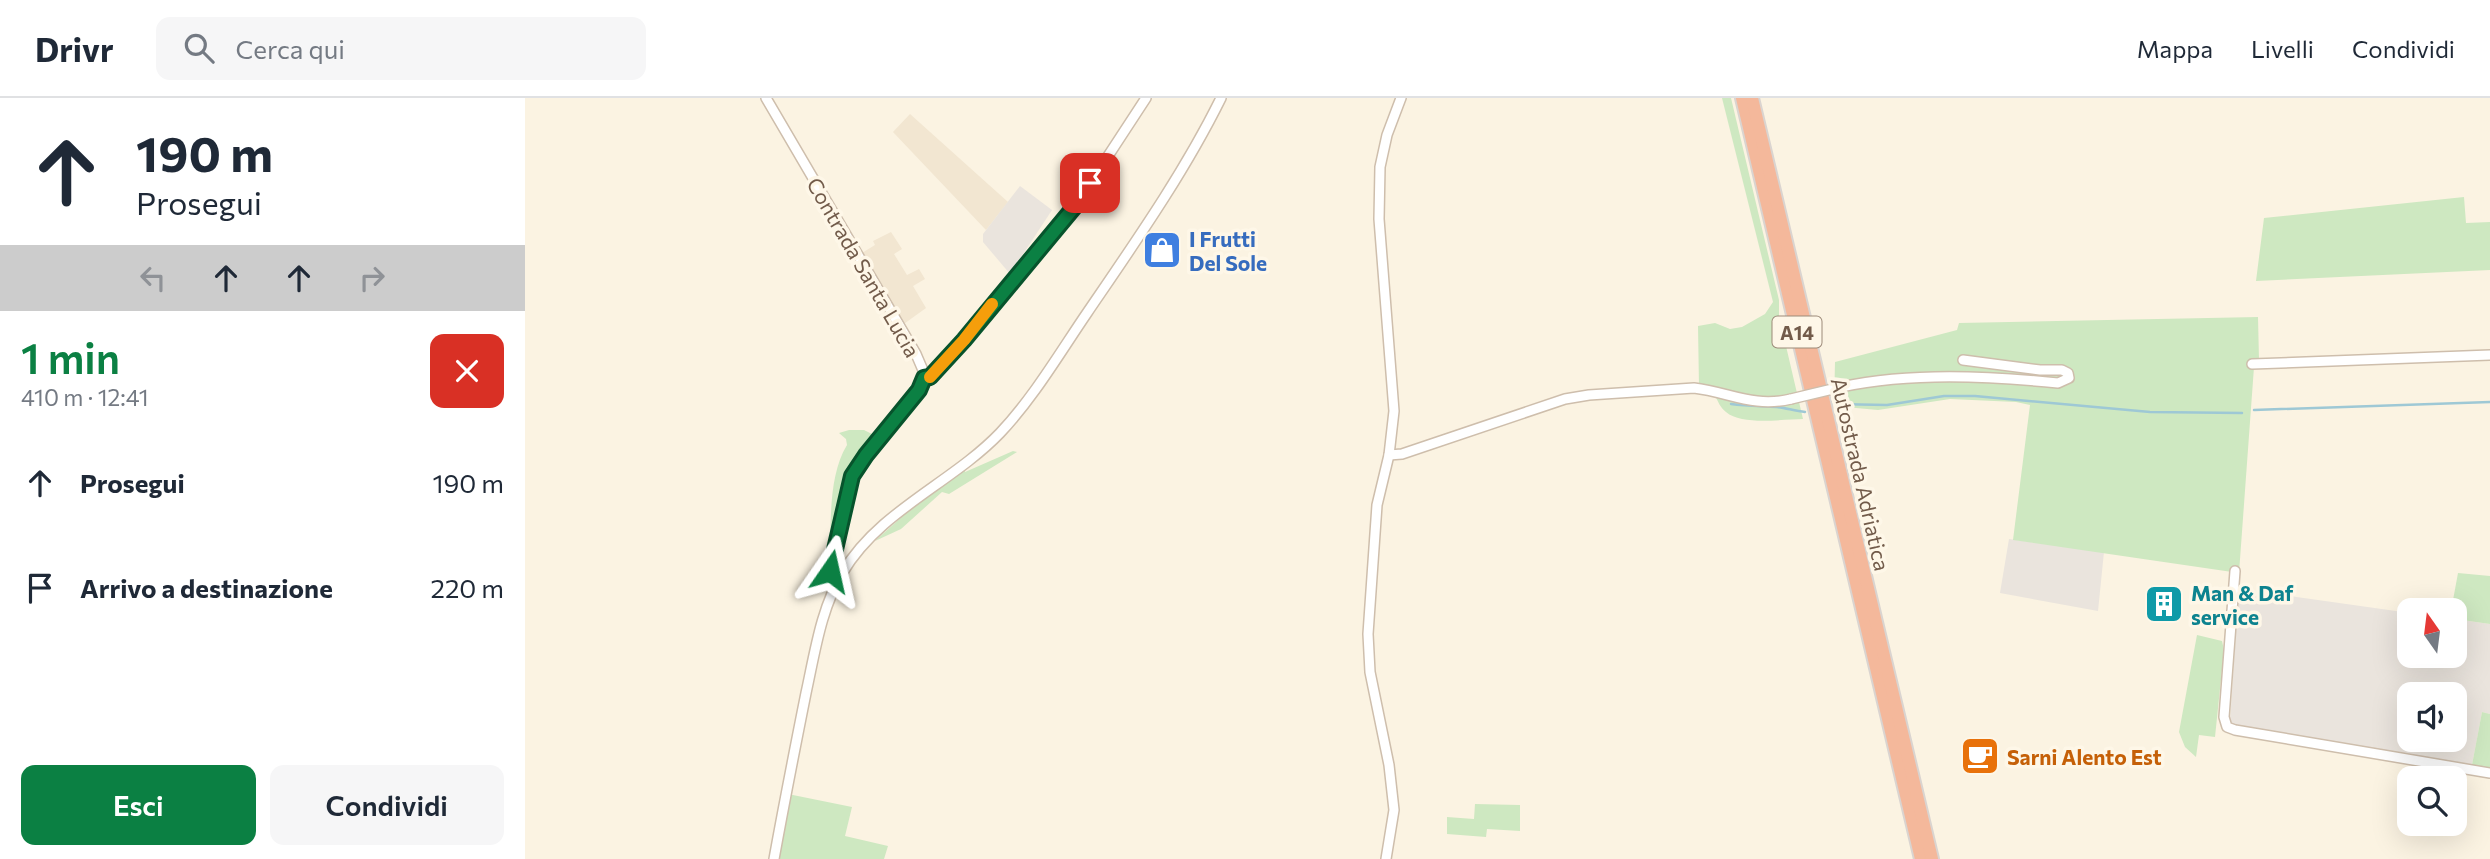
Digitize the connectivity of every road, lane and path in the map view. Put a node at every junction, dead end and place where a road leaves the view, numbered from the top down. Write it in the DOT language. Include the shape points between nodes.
graph roads {
  1 [pos="766,98"];
  2 [pos="1146,98"];
  3 [pos="1221,98"];
  4 [pos="1401,98"];
  5 [pos="1742,98"];
  6 [pos="1752,98"];
  7 [pos="2490,355"];
  8 [pos="1963,360"];
  9 [pos="2252,364"];
  10 [pos="924,378"];
  11 [pos="1389,454"];
  12 [pos="2235,571"];
  13 [pos="837,583"];
  14 [pos="2490,773"];
  15 [pos="774,859"];
  16 [pos="1386,859"];
  17 [pos="1921,859"];
  18 [pos="1932,859"];
  1 -- 10 [label="street, Contrada Santa Lucia" via="922,365"];
  2 -- 10 [label="street" via="1076,205 964,340"];
  3 -- 13 [label="street" via="1149,219 1022,408 984,447 867,541"];
  4 -- 11 [label="street" via="1380,167 1379,219 1394,411"];
  5 -- 17 [label="highway, Autostrada Adriatica / A14"];
  6 -- 18 [label="highway, Autostrada Adriatica / A14"];
  7 -- 9 [label="street"];
  8 -- 11 [label="street, bridge" via="2062,370 2069,379 2059,383 1967,377 1895,379 1791,399 1748,402 1694,388 1589,396 1402,454"];
  10 -- 13 [label="street, Contrada Santa Lucia" via="852,476 830,571 831,580"];
  11 -- 16 [label="street" via="1377,505 1368,634 1370,672 1394,810"];
  12 -- 14 [label="street" via="2224,717 2227,727"];
  13 -- 15 [label="street" via="815,649"];
}
